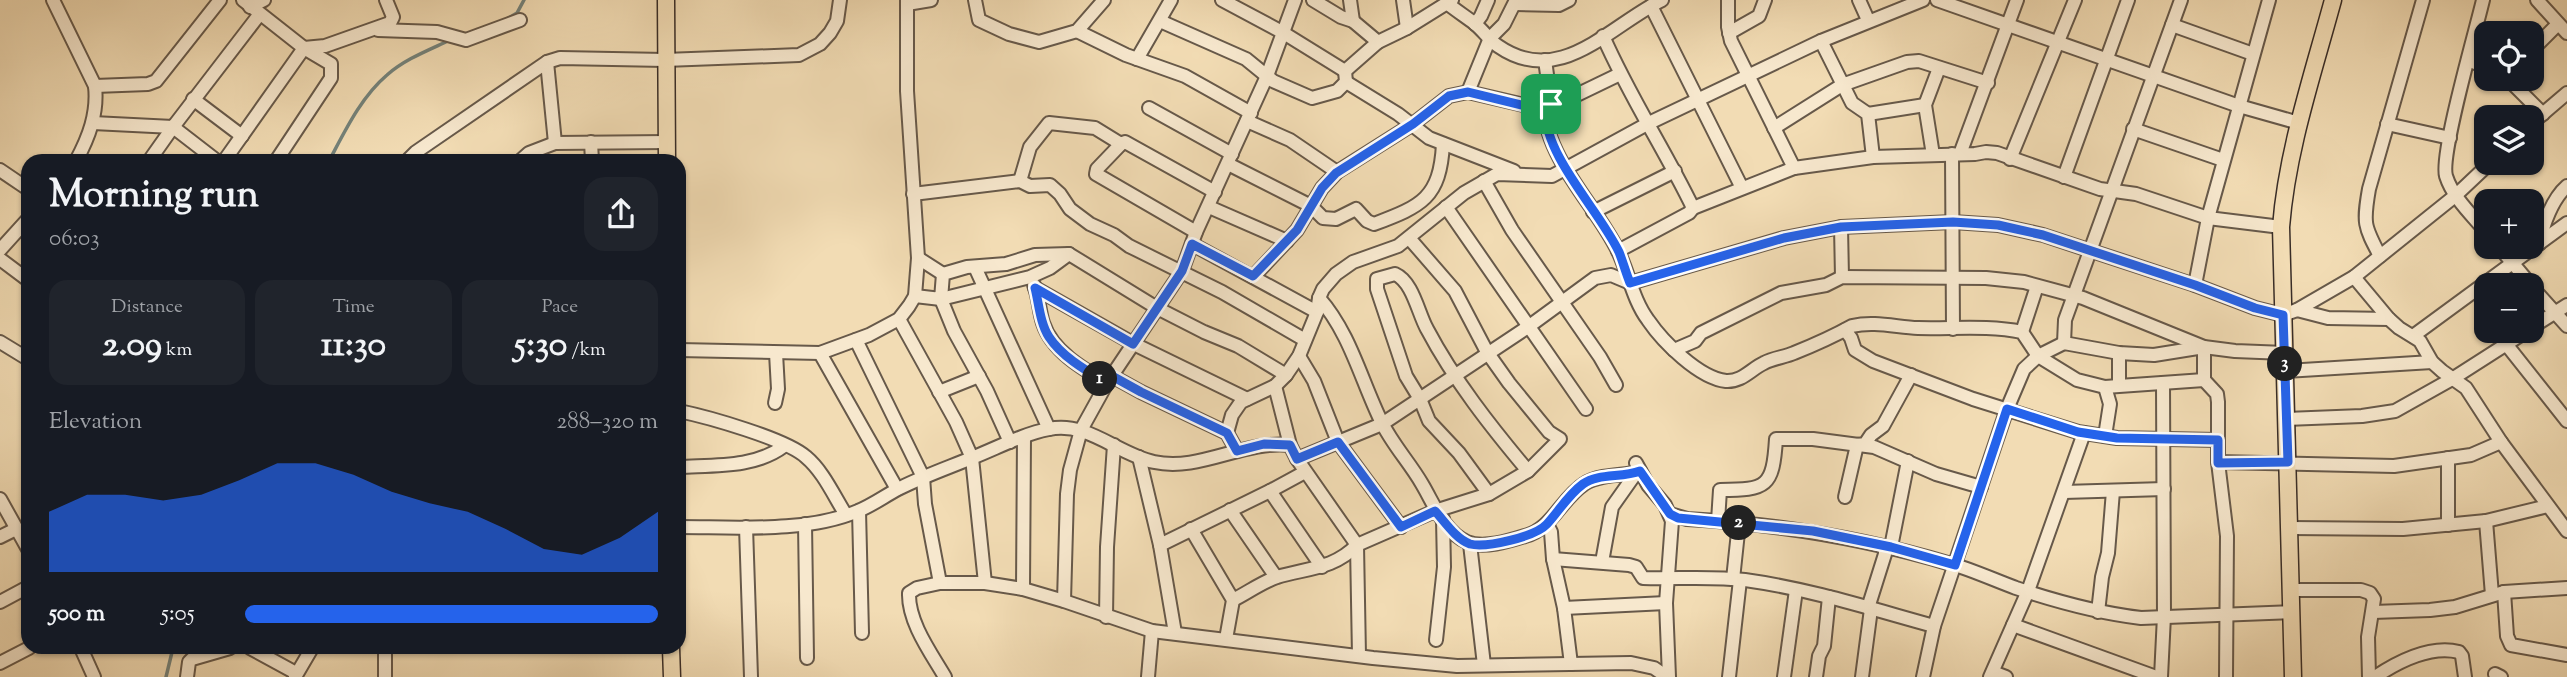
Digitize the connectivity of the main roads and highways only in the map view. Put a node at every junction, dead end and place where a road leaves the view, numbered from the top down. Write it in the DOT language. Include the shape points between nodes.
graph roads {
  1 [pos="666,0"];
  2 [pos="2333,0"];
  3 [pos="667,154"];
  4 [pos="671,654"];
  5 [pos="672,677"];
  6 [pos="2293,677"];
  1 -- 3 [label="main road"];
  2 -- 6 [label="main road" via="2299,123 2281,227 2290,313 2285,371"];
  4 -- 5 [label="main road"];
}
